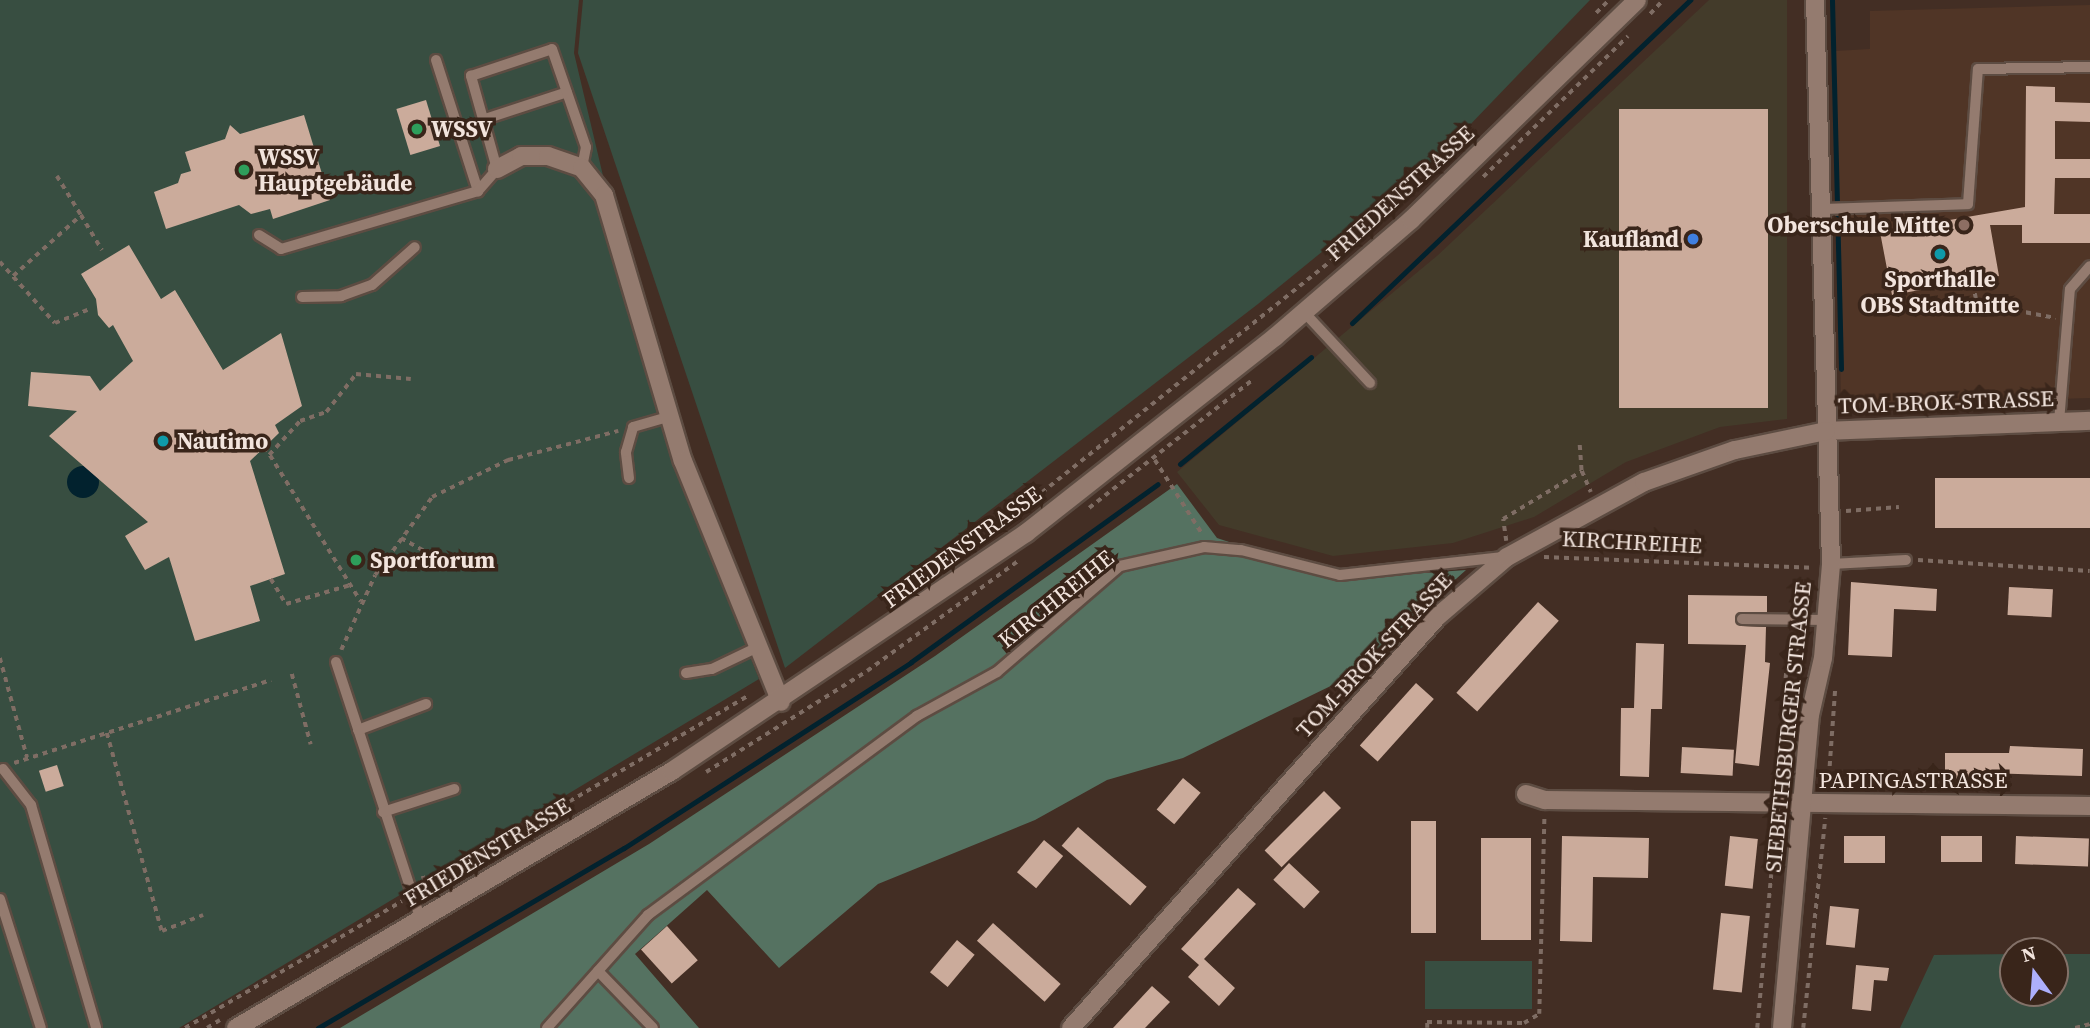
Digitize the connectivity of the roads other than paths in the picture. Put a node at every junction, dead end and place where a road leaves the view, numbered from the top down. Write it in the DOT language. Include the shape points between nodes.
graph roads {
  1 [pos="1637,0"];
  2 [pos="1815,0"];
  3 [pos="436,60"];
  4 [pos="2090,67"];
  5 [pos="567,92"];
  6 [pos="485,119"];
  7 [pos="582,168"];
  8 [pos="497,169"];
  9 [pos="478,191"];
  10 [pos="1821,209"];
  11 [pos="259,235"];
  12 [pos="415,247"];
  13 [pos="2090,266"];
  14 [pos="302,298"];
  15 [pos="1304,312"];
  16 [pos="1370,383"];
  17 [pos="669,417"];
  18 [pos="2090,421"];
  19 [pos="2059,422"];
  20 [pos="1826,431"];
  21 [pos="629,478"];
  22 [pos="1507,557"];
  23 [pos="1906,560"];
  24 [pos="1831,565"];
  25 [pos="1742,619"];
  26 [pos="1827,621"];
  27 [pos="758,647"];
  28 [pos="336,662"];
  29 [pos="686,673"];
  30 [pos="778,696"];
  31 [pos="426,704"];
  32 [pos="358,730"];
  33 [pos="1,768"];
  34 [pos="454,789"];
  35 [pos="1526,794"];
  36 [pos="1803,804"];
  37 [pos="2090,806"];
  38 [pos="383,812"];
  39 [pos="0,899"];
  40 [pos="421,920"];
  41 [pos="598,971"];
  42 [pos="41,1028"];
  43 [pos="96,1028"];
  44 [pos="236,1028"];
  45 [pos="547,1028"];
  46 [pos="653,1028"];
  47 [pos="1071,1028"];
  48 [pos="1782,1028"];
  1 -- 15 [label="street, FRIEDENSTRASSE" via="1411,220"];
  2 -- 10 [label="street, SIEBETHSBURGER STRASSE"];
  3 -- 9 [label="lane"];
  4 -- 10 [label="lane" via="1978,69 1968,204"];
  5 -- 6 [label="lane"];
  5 -- 6 [label="lane" via="552,50 471,76"];
  5 -- 7 [label="lane" via="586,147"];
  6 -- 8 [label="lane"];
  7 -- 8 [label="street" via="548,156 521,156"];
  7 -- 17 [label="street" via="604,195 616,228"];
  8 -- 9 [label="lane"];
  9 -- 11 [label="lane" via="281,249"];
  10 -- 20 [label="street, SIEBETHSBURGER STRASSE"];
  12 -- 14 [label="lane" via="372,285 341,296"];
  13 -- 19 [label="lane" via="2070,289"];
  15 -- 16 [label="lane"];
  15 -- 30 [label="street, FRIEDENSTRASSE" via="1026,533"];
  17 -- 21 [label="lane" via="633,427 625,452"];
  17 -- 27 [label="street"];
  18 -- 19 [label="street, TOM-BROK-STRASSE"];
  19 -- 20 [label="street, TOM-BROK-STRASSE"];
  20 -- 22 [label="street, TOM-BROK-STRASSE" via="1735,450 1644,481"];
  20 -- 24 [label="street, SIEBETHSBURGER STRASSE"];
  22 -- 41 [label="lane, KIRCHREIHE" via="1340,575 1241,550 1204,547 1120,566 996,672 917,716 648,915"];
  22 -- 47 [label="street, TOM-BROK-STRASSE" via="1437,617"];
  23 -- 24 [label="lane"];
  24 -- 26 [label="street, SIEBETHSBURGER STRASSE"];
  25 -- 26 [label="lane"];
  26 -- 36 [label="street, SIEBETHSBURGER STRASSE" via="1812,704"];
  27 -- 29 [label="lane" via="712,669"];
  27 -- 30 [label="street"];
  28 -- 32 [label="lane"];
  30 -- 40 [label="street, FRIEDENSTRASSE"];
  31 -- 32 [label="lane"];
  32 -- 38 [label="lane"];
  33 -- 43 [label="lane" via="31,805"];
  34 -- 38 [label="lane"];
  35 -- 36 [label="street, PAPINGASTRASSE" via="1545,800"];
  36 -- 37 [label="street, PAPINGASTRASSE"];
  36 -- 48 [label="street, SIEBETHSBURGER STRASSE"];
  38 -- 40 [label="lane"];
  39 -- 42 [label="lane"];
  40 -- 44 [label="street, FRIEDENSTRASSE"];
  41 -- 45 [label="lane, KIRCHREIHE"];
  41 -- 46 [label="lane"];
}
